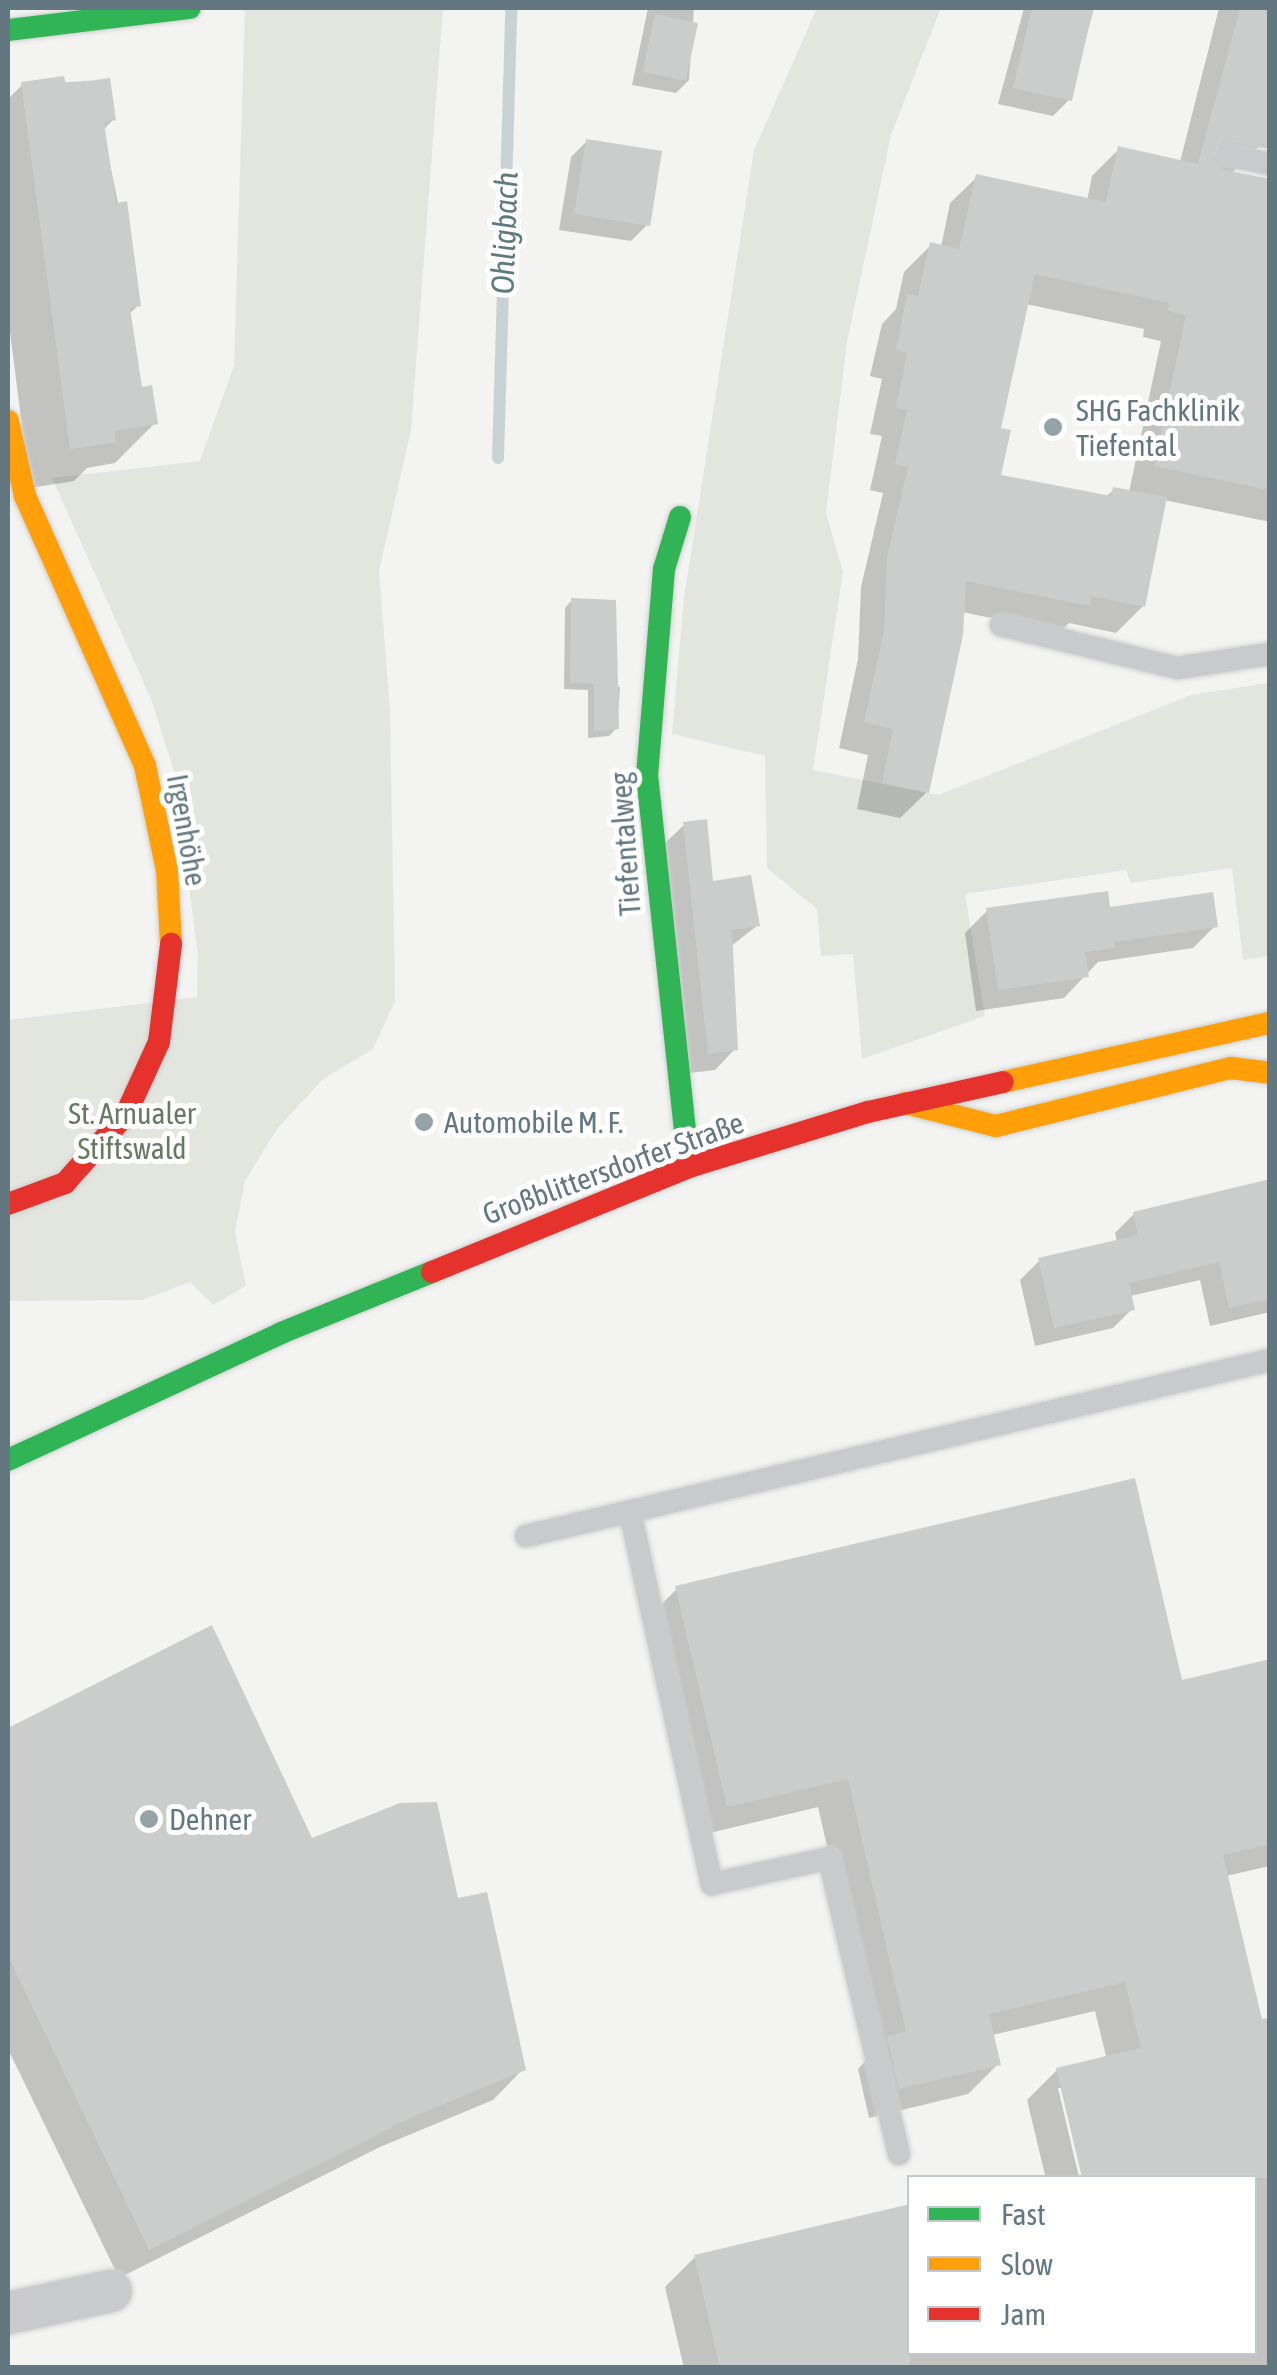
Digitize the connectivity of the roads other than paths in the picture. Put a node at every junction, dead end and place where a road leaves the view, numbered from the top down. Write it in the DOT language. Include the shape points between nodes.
graph roads {
  1 [pos="190,8"];
  2 [pos="8,30"];
  3 [pos="1227,155"];
  4 [pos="1270,164"];
  5 [pos="8,421"];
  6 [pos="680,518"];
  7 [pos="1001,624"];
  8 [pos="1270,654"];
  9 [pos="1270,1023"];
  10 [pos="1270,1074"];
  11 [pos="905,1103"];
  12 [pos="690,1168"];
  13 [pos="8,1204"];
  14 [pos="1270,1360"];
  15 [pos="8,1460"];
  16 [pos="630,1512"];
  17 [pos="526,1536"];
  18 [pos="899,2154"];
  19 [pos="111,2290"];
  20 [pos="8,2313"];
  1 -- 2 [label="street"];
  3 -- 4 [label="lane"];
  5 -- 13 [label="street, Irgenhöhe" via="26,496 145,766 167,870 172,954 159,1042 126,1114 65,1183"];
  6 -- 12 [label="street, Tiefentalweg" via="664,569 647,775"];
  7 -- 8 [label="lane" via="1177,668"];
  9 -- 11 [label="street, Großblittersdorfer Straße"];
  10 -- 11 [label="street" via="1214,1071 996,1126"];
  11 -- 12 [label="street, Großblittersdorfer Straße"];
  12 -- 15 [label="street, Großblittersdorfer Straße" via="281,1333"];
  14 -- 16 [label="lane"];
  16 -- 17 [label="lane"];
  16 -- 18 [label="lane" via="712,1884 829,1858"];
  19 -- 20 [label="street"];
}
